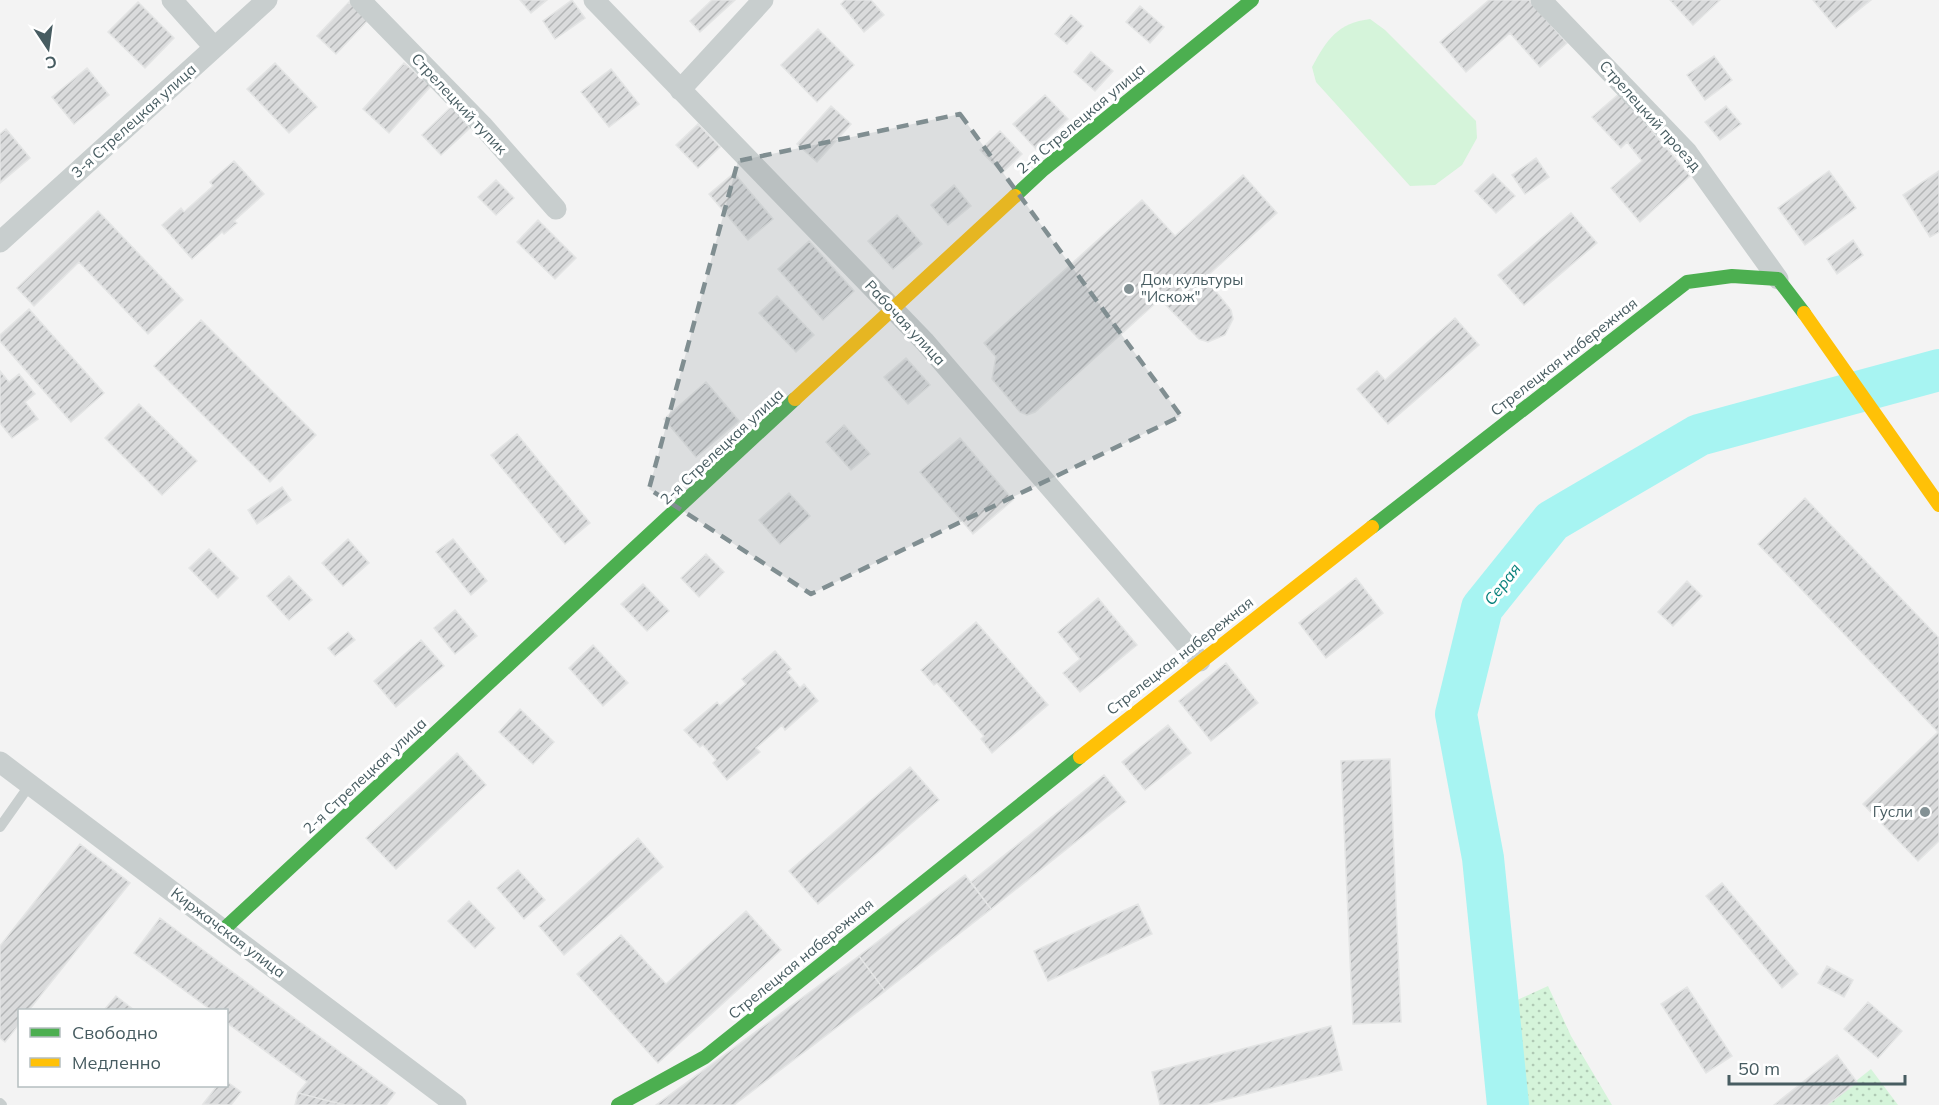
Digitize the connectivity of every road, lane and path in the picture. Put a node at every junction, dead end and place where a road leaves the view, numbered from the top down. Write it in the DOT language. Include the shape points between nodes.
graph roads {
  1 [pos="172,0"];
  2 [pos="267,0"];
  3 [pos="360,0"];
  4 [pos="594,0"];
  5 [pos="763,0"];
  6 [pos="1252,0"];
  7 [pos="1541,0"];
  8 [pos="214,48"];
  9 [pos="680,90"];
  10 [pos="556,209"];
  11 [pos="0,242"];
  12 [pos="1778,279"];
  13 [pos="894,310"];
  14 [pos="1939,505"];
  15 [pos="1200,661"];
  16 [pos="0,762"];
  17 [pos="29,786"];
  18 [pos="0,827"];
  19 [pos="224,929"];
  20 [pos="456,1105"];
  21 [pos="618,1105"];
  1 -- 8 [label="street"];
  2 -- 8 [label="street, 3-я Стрелецкая улица"];
  3 -- 10 [label="street, Стрелецкий тупик" via="482,125"];
  4 -- 9 [label="street, Рабочая улица"];
  5 -- 9 [label="street"];
  6 -- 13 [label="street, 2-я Стрелецкая улица" via="1044,169"];
  7 -- 12 [label="street, Стрелецкий проезд" via="1687,152"];
  8 -- 11 [label="street, 3-я Стрелецкая улица"];
  9 -- 13 [label="street, Рабочая улица"];
  12 -- 14 [label="street, Стрелецкий проезд"];
  12 -- 15 [label="street, Стрелецкая набережная" via="1746,274 1687,282"];
  13 -- 15 [label="street, Рабочая улица"];
  13 -- 19 [label="street, 2-я Стрелецкая улица"];
  15 -- 21 [label="street, Стрелецкая набережная" via="705,1057"];
  16 -- 17 [label="street, Киржачская улица"];
  17 -- 18 [label="lane"];
  17 -- 19 [label="street, Киржачская улица"];
  19 -- 20 [label="street, Киржачская улица"];
}
